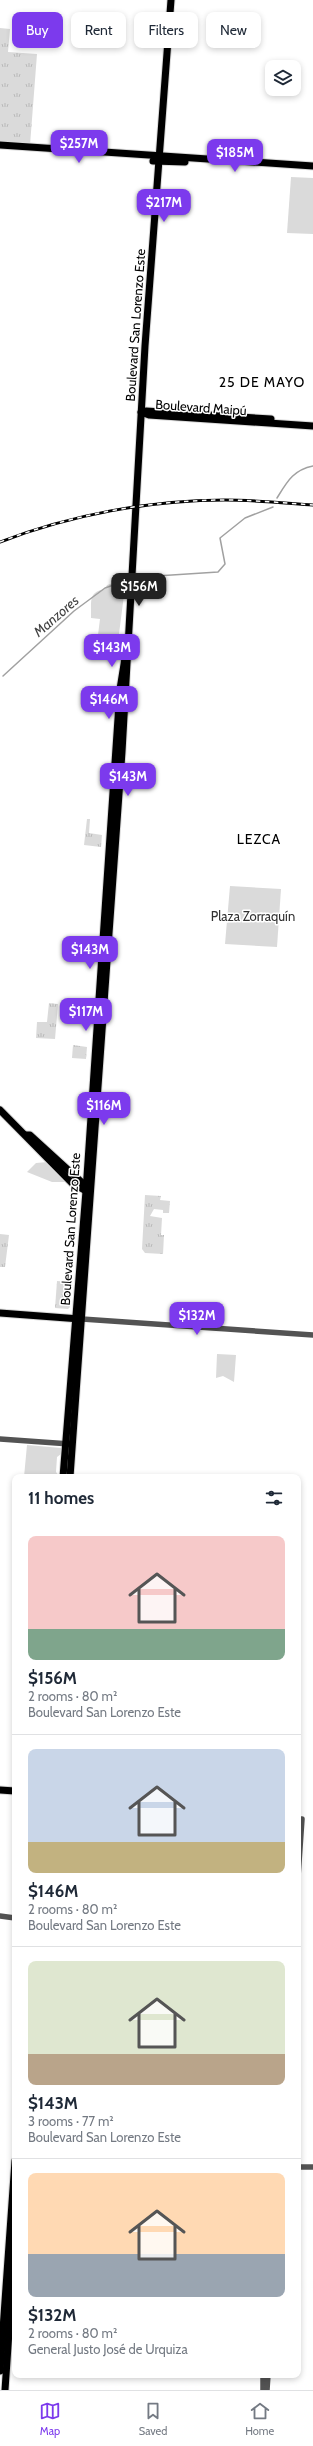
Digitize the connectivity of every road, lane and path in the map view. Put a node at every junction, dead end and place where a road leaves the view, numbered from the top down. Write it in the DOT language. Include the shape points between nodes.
graph roads {
  1 [pos="171,0"];
  2 [pos="0,145"];
  3 [pos="0,149"];
  4 [pos="158,158"];
  5 [pos="313,166"];
  6 [pos="313,169"];
  7 [pos="141,412"];
  8 [pos="313,421"];
  9 [pos="313,426"];
  10 [pos="0,1110"];
  11 [pos="88,1189"];
  12 [pos="0,1313"];
  13 [pos="79,1318"];
  14 [pos="313,1335"];
  15 [pos="0,1439"];
  16 [pos="69,1444"];
  17 [pos="64,1474"];
  18 [pos="70,1474"];
  19 [pos="0,1790"];
  20 [pos="12,1791"];
  21 [pos="0,1916"];
  22 [pos="12,1918"];
  23 [pos="301,2166"];
  24 [pos="311,2167"];
  25 [pos="12,2203"];
  26 [pos="12,2288"];
  27 [pos="0,2371"];
  28 [pos="263,2378"];
  29 [pos="268,2378"];
  30 [pos="5,2390"];
  31 [pos="263,2390"];
  32 [pos="267,2390"];
  1 -- 4 [label="main road, Boulevard San Lorenzo Este"];
  2 -- 4 [label="main road"];
  3 -- 4 [label="main road"];
  4 -- 5 [label="main road"];
  4 -- 6 [label="main road"];
  4 -- 7 [label="main road, Boulevard San Lorenzo Este"];
  7 -- 8 [label="main road, Boulevard Maipú"];
  7 -- 9 [label="main road, Boulevard Maipú" via="149,415"];
  7 -- 11 [label="main road, Boulevard San Lorenzo Este" via="122,752"];
  10 -- 11 [label="main road" via="72,1183"];
  11 -- 13 [label="main road, Boulevard San Lorenzo Este"];
  12 -- 13 [label="main road"];
  13 -- 14 [label="street"];
  13 -- 16 [label="main road, Boulevard San Lorenzo Este"];
  15 -- 16 [label="street"];
  16 -- 17 [label="main road"];
  16 -- 18 [label="main road"];
  19 -- 20 [label="main road"];
  21 -- 22 [label="street"];
  23 -- 24 [label="street"];
  25 -- 27 [label="main road"];
  26 -- 30 [label="main road"];
  28 -- 31 [label="street"];
  29 -- 32 [label="street"];
}
